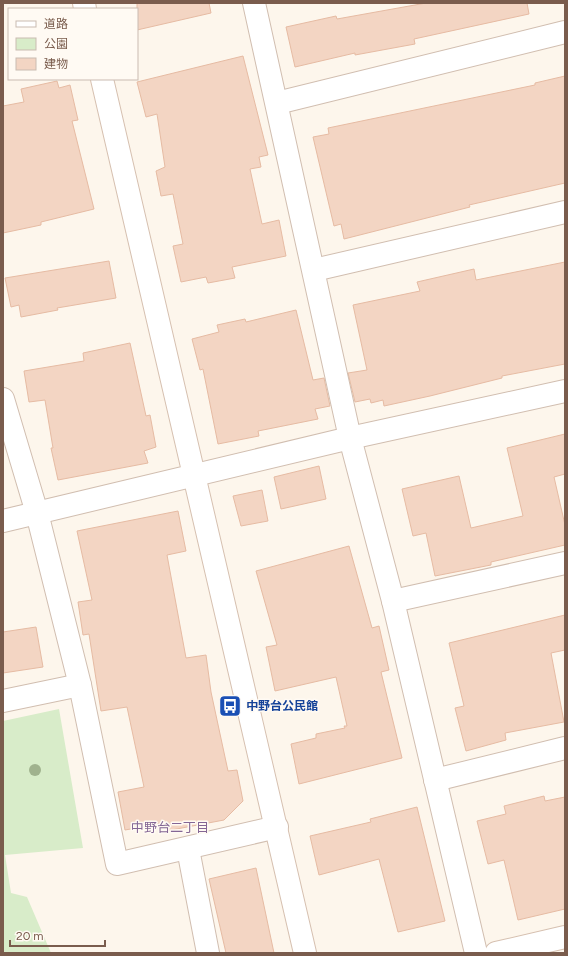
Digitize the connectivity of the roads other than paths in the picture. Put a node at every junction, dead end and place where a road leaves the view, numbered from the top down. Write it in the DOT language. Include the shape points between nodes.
graph roads {
  1 [pos="254,3"];
  2 [pos="565,32"];
  3 [pos="102,80"];
  4 [pos="277,103"];
  5 [pos="565,212"];
  6 [pos="314,270"];
  7 [pos="565,391"];
  8 [pos="3,399"];
  9 [pos="350,438"];
  10 [pos="195,474"];
  11 [pos="37,513"];
  12 [pos="3,521"];
  13 [pos="565,564"];
  14 [pos="393,601"];
  15 [pos="80,685"];
  16 [pos="3,701"];
  17 [pos="565,748"];
  18 [pos="435,780"];
  19 [pos="277,827"];
  20 [pos="188,848"];
  21 [pos="565,937"];
  22 [pos="208,953"];
  23 [pos="305,953"];
  24 [pos="476,953"];
  25 [pos="496,953"];
  1 -- 4 [label="street"];
  2 -- 4 [label="street"];
  3 -- 10 [label="street"];
  4 -- 6 [label="street"];
  5 -- 6 [label="street"];
  6 -- 9 [label="street"];
  7 -- 9 [label="street"];
  8 -- 11 [label="street"];
  9 -- 10 [label="street"];
  9 -- 14 [label="street"];
  10 -- 11 [label="street"];
  10 -- 19 [label="street"];
  11 -- 12 [label="street"];
  11 -- 15 [label="street"];
  13 -- 14 [label="street"];
  14 -- 18 [label="street"];
  15 -- 16 [label="street"];
  15 -- 20 [label="street" via="117,864"];
  17 -- 18 [label="street"];
  18 -- 24 [label="street"];
  19 -- 20 [label="street"];
  19 -- 23 [label="street"];
  20 -- 22 [label="street"];
  21 -- 25 [label="street"];
}
